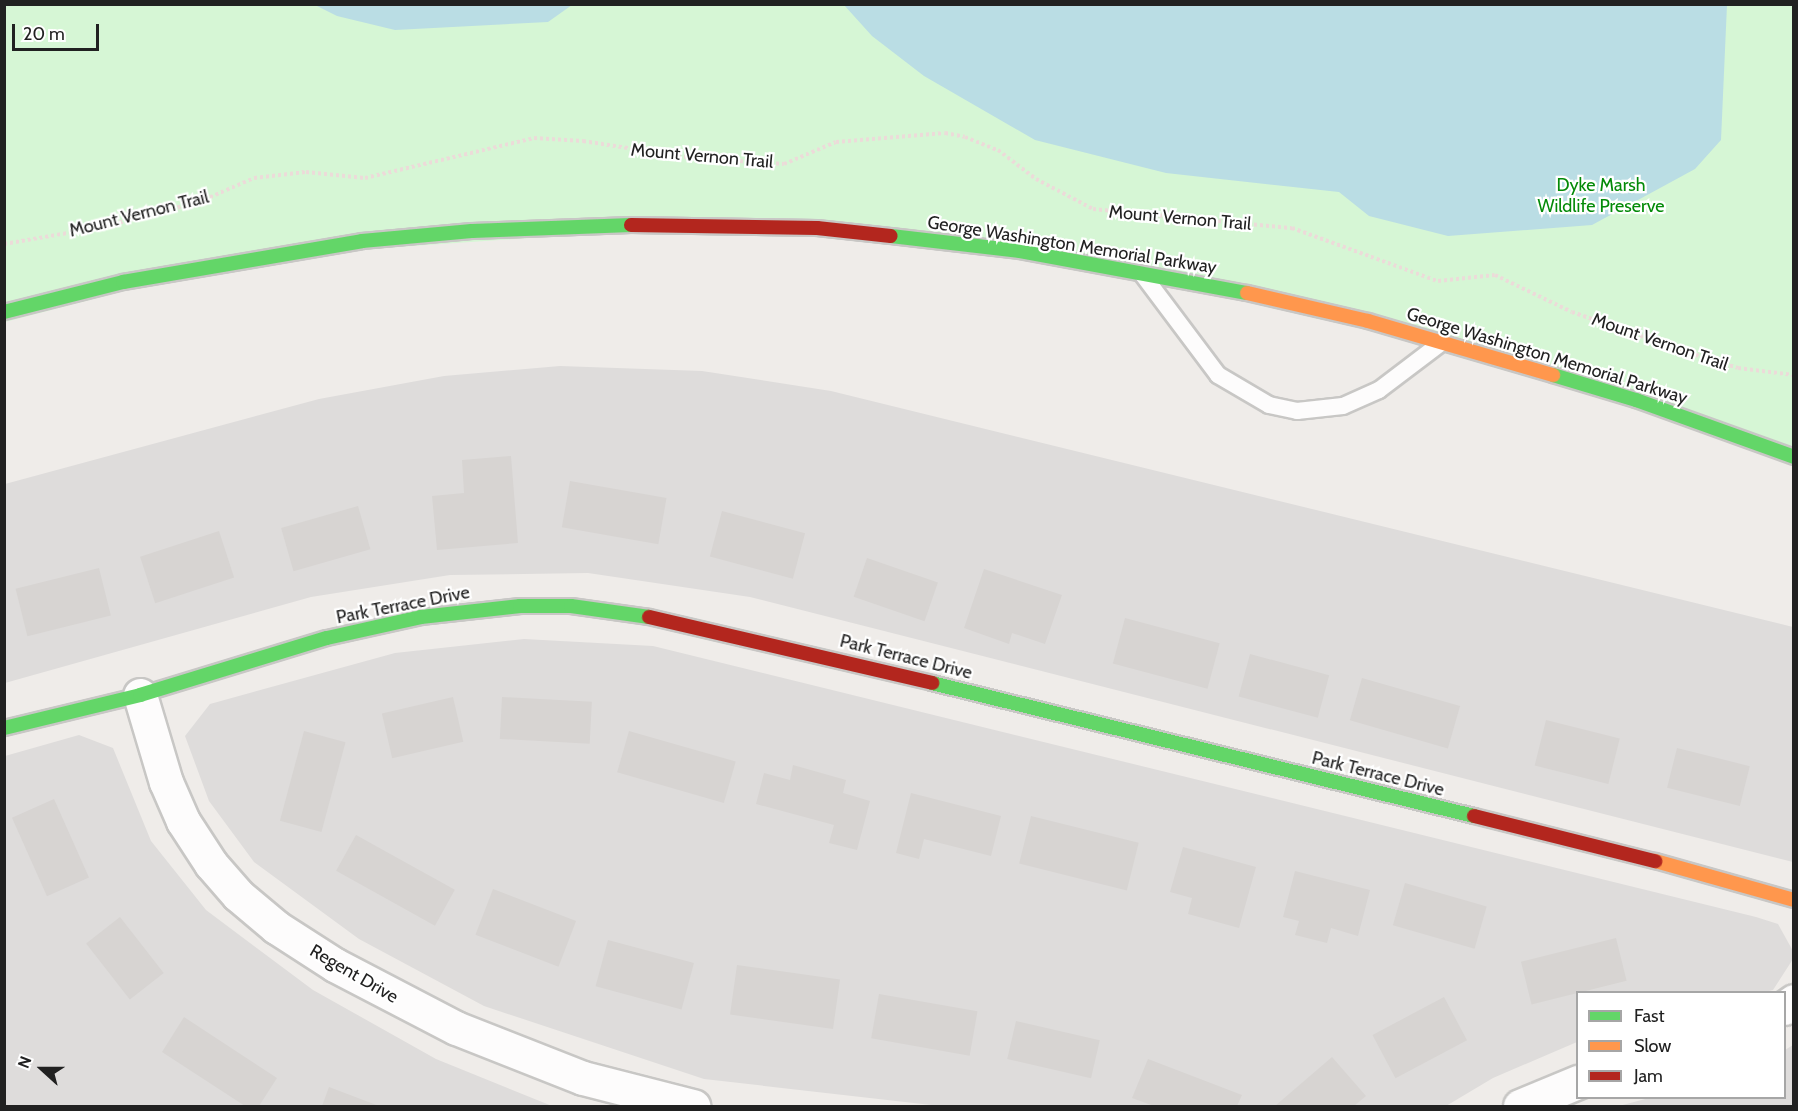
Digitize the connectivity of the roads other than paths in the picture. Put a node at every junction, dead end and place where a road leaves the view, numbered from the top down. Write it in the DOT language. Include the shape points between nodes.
graph roads {
  1 [pos="1141,272"];
  2 [pos="4,312"];
  3 [pos="1441,343"];
  4 [pos="1794,457"];
  5 [pos="140,695"];
  6 [pos="4,728"];
  7 [pos="1794,900"];
  8 [pos="1576,1083"];
  9 [pos="693,1107"];
  10 [pos="1520,1107"];
  1 -- 2 [label="street, George Washington Memorial Parkway" via="1020,251 817,228 602,225 472,231 255,257 123,282"];
  1 -- 3 [label="street, George Washington Memorial Parkway" via="1247,292"];
  1 -- 3 [label="lane" via="1218,375 1269,405 1297,411 1343,406 1379,390"];
  3 -- 4 [label="street, George Washington Memorial Parkway" via="1636,400"];
  5 -- 6 [label="street, Park Terrace Drive"];
  5 -- 7 [label="street, Park Terrace Drive" via="327,638 421,617 520,606 621,611 738,634 1705,873"];
  5 -- 9 [label="street, Regent Drive" via="166,782 183,821 211,864 238,895 276,927 390,996 487,1042 583,1078"];
  8 -- 10 [label="street"];
}
